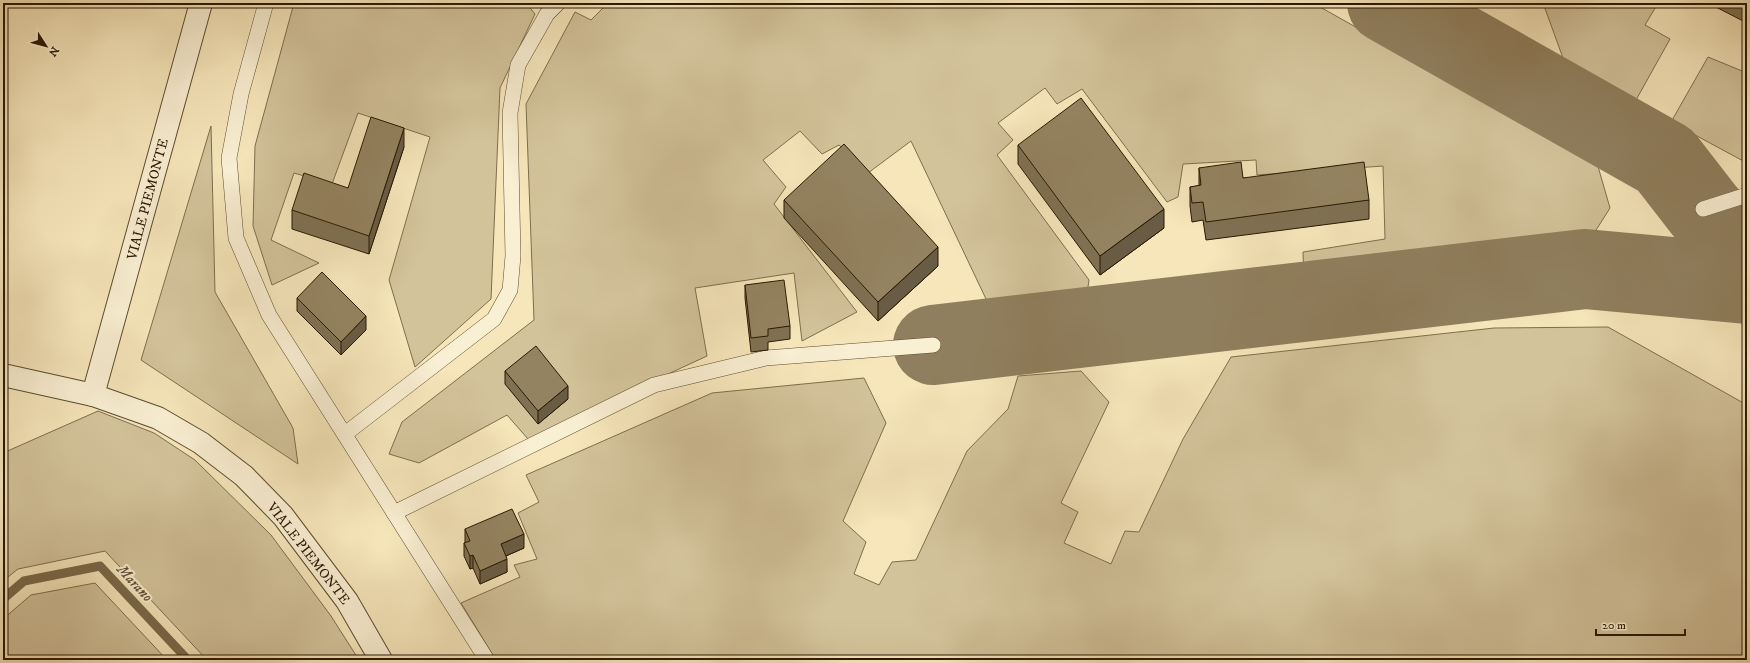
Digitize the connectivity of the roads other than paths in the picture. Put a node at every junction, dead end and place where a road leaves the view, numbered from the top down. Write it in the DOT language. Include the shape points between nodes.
graph roads {
  1 [pos="201,3"];
  2 [pos="266,3"];
  3 [pos="558,3"];
  4 [pos="1747,195"];
  5 [pos="1703,209"];
  6 [pos="933,346"];
  7 [pos="3,375"];
  8 [pos="93,395"];
  9 [pos="345,434"];
  10 [pos="394,513"];
  11 [pos="381,660"];
  12 [pos="487,660"];
  1 -- 8 [label="street, VIALE PIEMONTE"];
  2 -- 9 [label="lane" via="241,94 229,158 236,238 269,315"];
  3 -- 9 [label="lane" via="547,14 518,65 510,113 513,256 510,290 494,319"];
  4 -- 5 [label="lane"];
  6 -- 10 [label="lane" via="766,358 654,386"];
  7 -- 8 [label="street, VIALE PIEMONTE"];
  8 -- 11 [label="street, VIALE PIEMONTE" via="158,418 201,443 244,476 283,516 347,601"];
  9 -- 10 [label="lane"];
  10 -- 12 [label="lane"];
}
